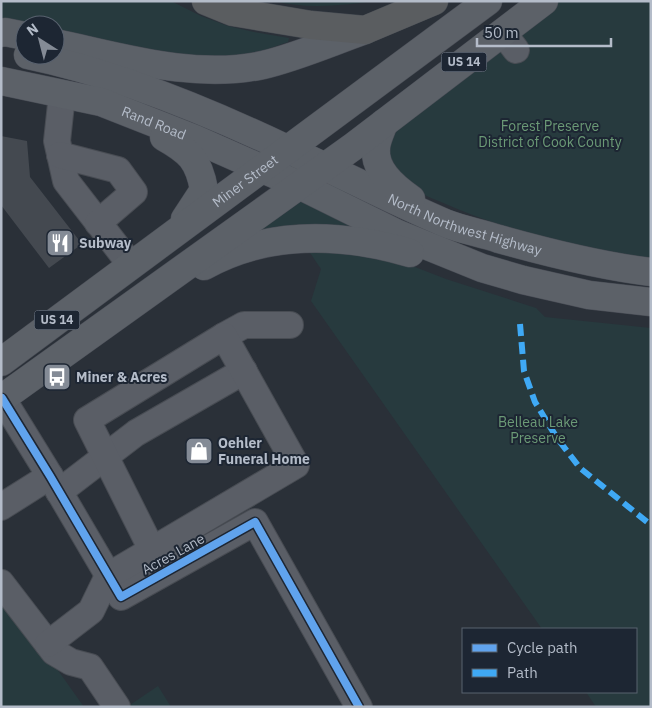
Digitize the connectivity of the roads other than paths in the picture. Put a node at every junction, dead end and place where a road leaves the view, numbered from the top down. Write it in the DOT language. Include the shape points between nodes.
graph roads {
  1 [pos="206,1"];
  2 [pos="434,1"];
  3 [pos="488,1"];
  4 [pos="544,1"];
  5 [pos="365,30"];
  6 [pos="1,33"];
  7 [pos="15,34"];
  8 [pos="65,45"];
  9 [pos="1,50"];
  10 [pos="15,53"];
  11 [pos="65,63"];
  12 [pos="1,81"];
  13 [pos="62,94"];
  14 [pos="102,102"];
  15 [pos="384,123"];
  16 [pos="288,149"];
  17 [pos="60,155"];
  18 [pos="324,167"];
  19 [pos="262,168"];
  20 [pos="299,185"];
  21 [pos="98,223"];
  22 [pos="447,224"];
  23 [pos="178,230"];
  24 [pos="131,265"];
  25 [pos="651,272"];
  26 [pos="523,280"];
  27 [pos="651,302"];
  28 [pos="112,320"];
  29 [pos="290,325"];
  30 [pos="224,336"];
  31 [pos="1,362"];
  32 [pos="244,371"];
  33 [pos="2,398"];
  34 [pos="106,457"];
  35 [pos="55,484"];
  36 [pos="1,507"];
  37 [pos="152,550"];
  38 [pos="108,576"];
  39 [pos="1,583"];
  40 [pos="48,644"];
  41 [pos="117,707"];
  42 [pos="359,707"];
  1 -- 5 [label="highway" via="233,12 260,17"];
  2 -- 5 [label="highway"];
  3 -- 16 [label="main road, Miner Street / US 14"];
  4 -- 15 [label="main road, US 14" via="509,41"];
  5 -- 8 [label="main road" via="263,64 228,69 167,67"];
  6 -- 7 [label="main road"];
  9 -- 10 [label="main road, Rand Road"];
  11 -- 16 [label="main road, Rand Road" via="172,100"];
  12 -- 13 [label="main road, Rand Road"];
  13 -- 14 [label="main road, Rand Road"];
  13 -- 17 [label="street" via="57,141"];
  14 -- 19 [label="main road, Rand Road"];
  14 -- 23 [label="main road" via="183,148 192,157 204,190"];
  15 -- 18 [label="main road, US 14"];
  15 -- 22 [label="main road" via="376,148 377,160 385,176 397,189"];
  16 -- 18 [label="main road, North Northwest Highway"];
  16 -- 19 [label="main road, Miner Street / US 14"];
  17 -- 21 [label="street" via="66,181"];
  17 -- 21 [label="street" via="118,170 134,192"];
  18 -- 20 [label="main road"];
  18 -- 22 [label="main road, North Northwest Highway"];
  19 -- 20 [label="main road, Rand Road"];
  19 -- 23 [label="main road, Miner Street / US 14"];
  20 -- 26 [label="main road" via="398,234 482,268"];
  20 -- 28 [label="main road"];
  21 -- 24 [label="street"];
  22 -- 25 [label="main road, North Northwest Highway" via="540,250"];
  23 -- 24 [label="main road, Miner Street / US 14"];
  24 -- 31 [label="main road, Miner Street / US 14"];
  26 -- 27 [label="main road" via="589,295"];
  26 -- 28 [label="main road" via="478,272 379,244 337,238 289,239 214,260"];
  28 -- 33 [label="main road"];
  29 -- 30 [label="street" via="244,325"];
  30 -- 32 [label="street"];
  30 -- 34 [label="street" via="87,420"];
  32 -- 34 [label="street" via="136,433"];
  32 -- 37 [label="street" via="296,465"];
  33 -- 35 [label="street, Acres Lane"];
  34 -- 35 [label="street"];
  34 -- 37 [label="street"];
  35 -- 36 [label="street"];
  35 -- 38 [label="street, Acres Lane"];
  37 -- 38 [label="street"];
  38 -- 40 [label="street" via="91,611"];
  38 -- 42 [label="street, Acres Lane" via="121,597 255,522"];
  39 -- 40 [label="street"];
  40 -- 41 [label="street" via="54,652 71,662 90,667"];
}
